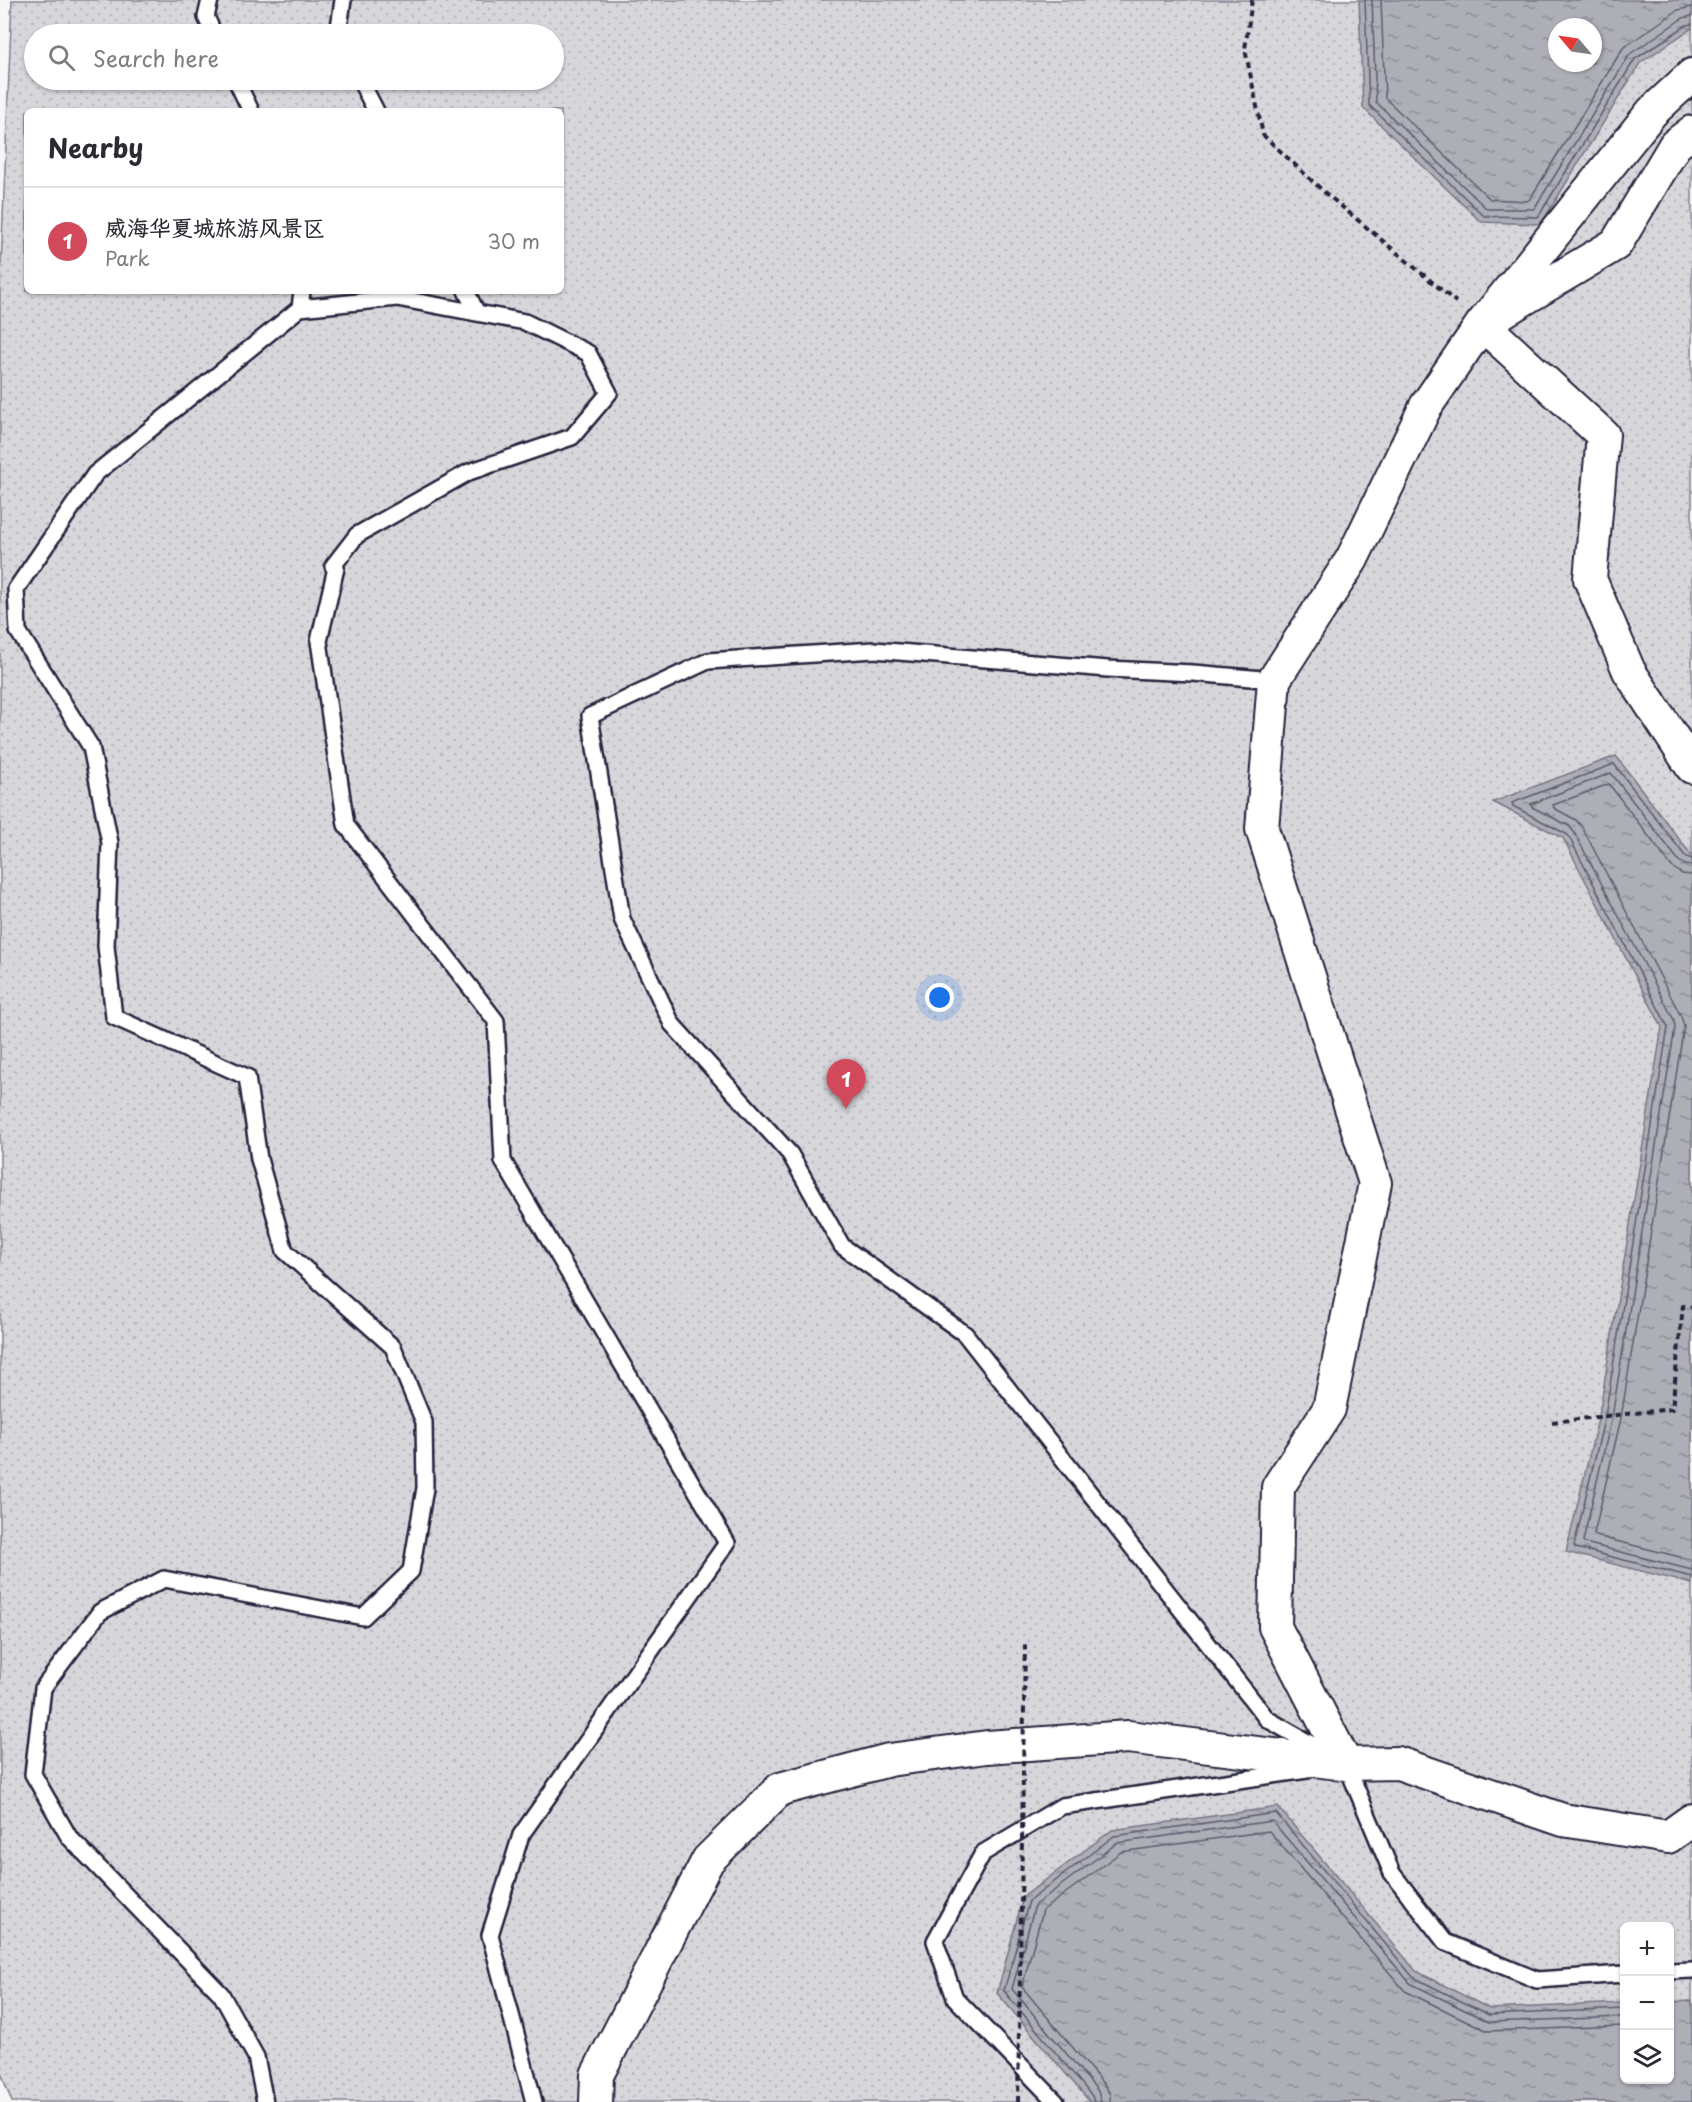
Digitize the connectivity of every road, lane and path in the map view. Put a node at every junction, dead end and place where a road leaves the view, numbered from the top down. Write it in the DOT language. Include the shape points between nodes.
graph roads {
  1 [pos="210,0"];
  2 [pos="344,0"];
  3 [pos="1252,0"];
  4 [pos="209,24"];
  5 [pos="340,24"];
  6 [pos="1692,75"];
  7 [pos="241,90"];
  8 [pos="365,90"];
  9 [pos="250,108"];
  10 [pos="374,108"];
  11 [pos="1692,132"];
  12 [pos="302,294"];
  13 [pos="468,294"];
  14 [pos="300,308"];
  15 [pos="477,313"];
  16 [pos="1482,324"];
  17 [pos="1274,680"];
  18 [pos="1692,767"];
  19 [pos="1692,1308"];
  20 [pos="1552,1422"];
  21 [pos="1025,1642"];
  22 [pos="1346,1764"];
  23 [pos="1692,1820"];
  24 [pos="1692,1970"];
  25 [pos="1674,1971"];
  26 [pos="1620,1974"];
  27 [pos="265,2102"];
  28 [pos="534,2102"];
  29 [pos="596,2102"];
  30 [pos="1018,2102"];
  31 [pos="1056,2102"];
  1 -- 4 [label="lane" via="206,17"];
  2 -- 5 [label="lane"];
  3 -- 16 [label="path" via="1245,49 1263,135"];
  6 -- 16 [label="street" via="1652,112"];
  7 -- 9 [label="lane"];
  8 -- 10 [label="lane"];
  11 -- 16 [label="street" via="1675,145 1616,244"];
  12 -- 14 [label="lane"];
  13 -- 15 [label="lane"];
  14 -- 15 [label="lane" via="397,298"];
  14 -- 27 [label="lane" via="95,474 16,589 18,631 91,747 110,843 106,946 114,1017 247,1077 259,1159 285,1251 393,1347 424,1422 425,1488 411,1571 363,1617 165,1579 100,1612 43,1688 33,1774 69,1836 221,1994 256,2057"];
  15 -- 28 [label="lane" via="525,321 588,353 609,393 572,437 469,472 357,536 333,566 336,568 319,641 346,825 496,1021 503,1161 727,1542 521,1836 490,1935"];
  16 -- 17 [label="street" via="1426,406 1352,560"];
  16 -- 18 [label="street" via="1603,435 1590,579 1629,672"];
  17 -- 22 [label="street" via="1262,829 1375,1183 1329,1409 1278,1487 1275,1628"];
  17 -- 22 [label="lane" via="874,650 708,661 590,716 622,919 672,1024 790,1154 842,1246 965,1334 1268,1719"];
  19 -- 20 [label="path" via="1683,1306 1672,1409"];
  21 -- 30 [label="path, bridge"];
  22 -- 23 [label="street" via="1398,1763 1563,1820 1668,1837"];
  22 -- 26 [label="lane" via="1392,1873 1445,1942 1537,1980"];
  22 -- 29 [label="street" via="1128,1737 987,1747 889,1760 780,1789 708,1860 597,2075"];
  22 -- 31 [label="lane" via="1062,1806 983,1854 934,1941 955,1998"];
  24 -- 25 [label="lane"];
}
